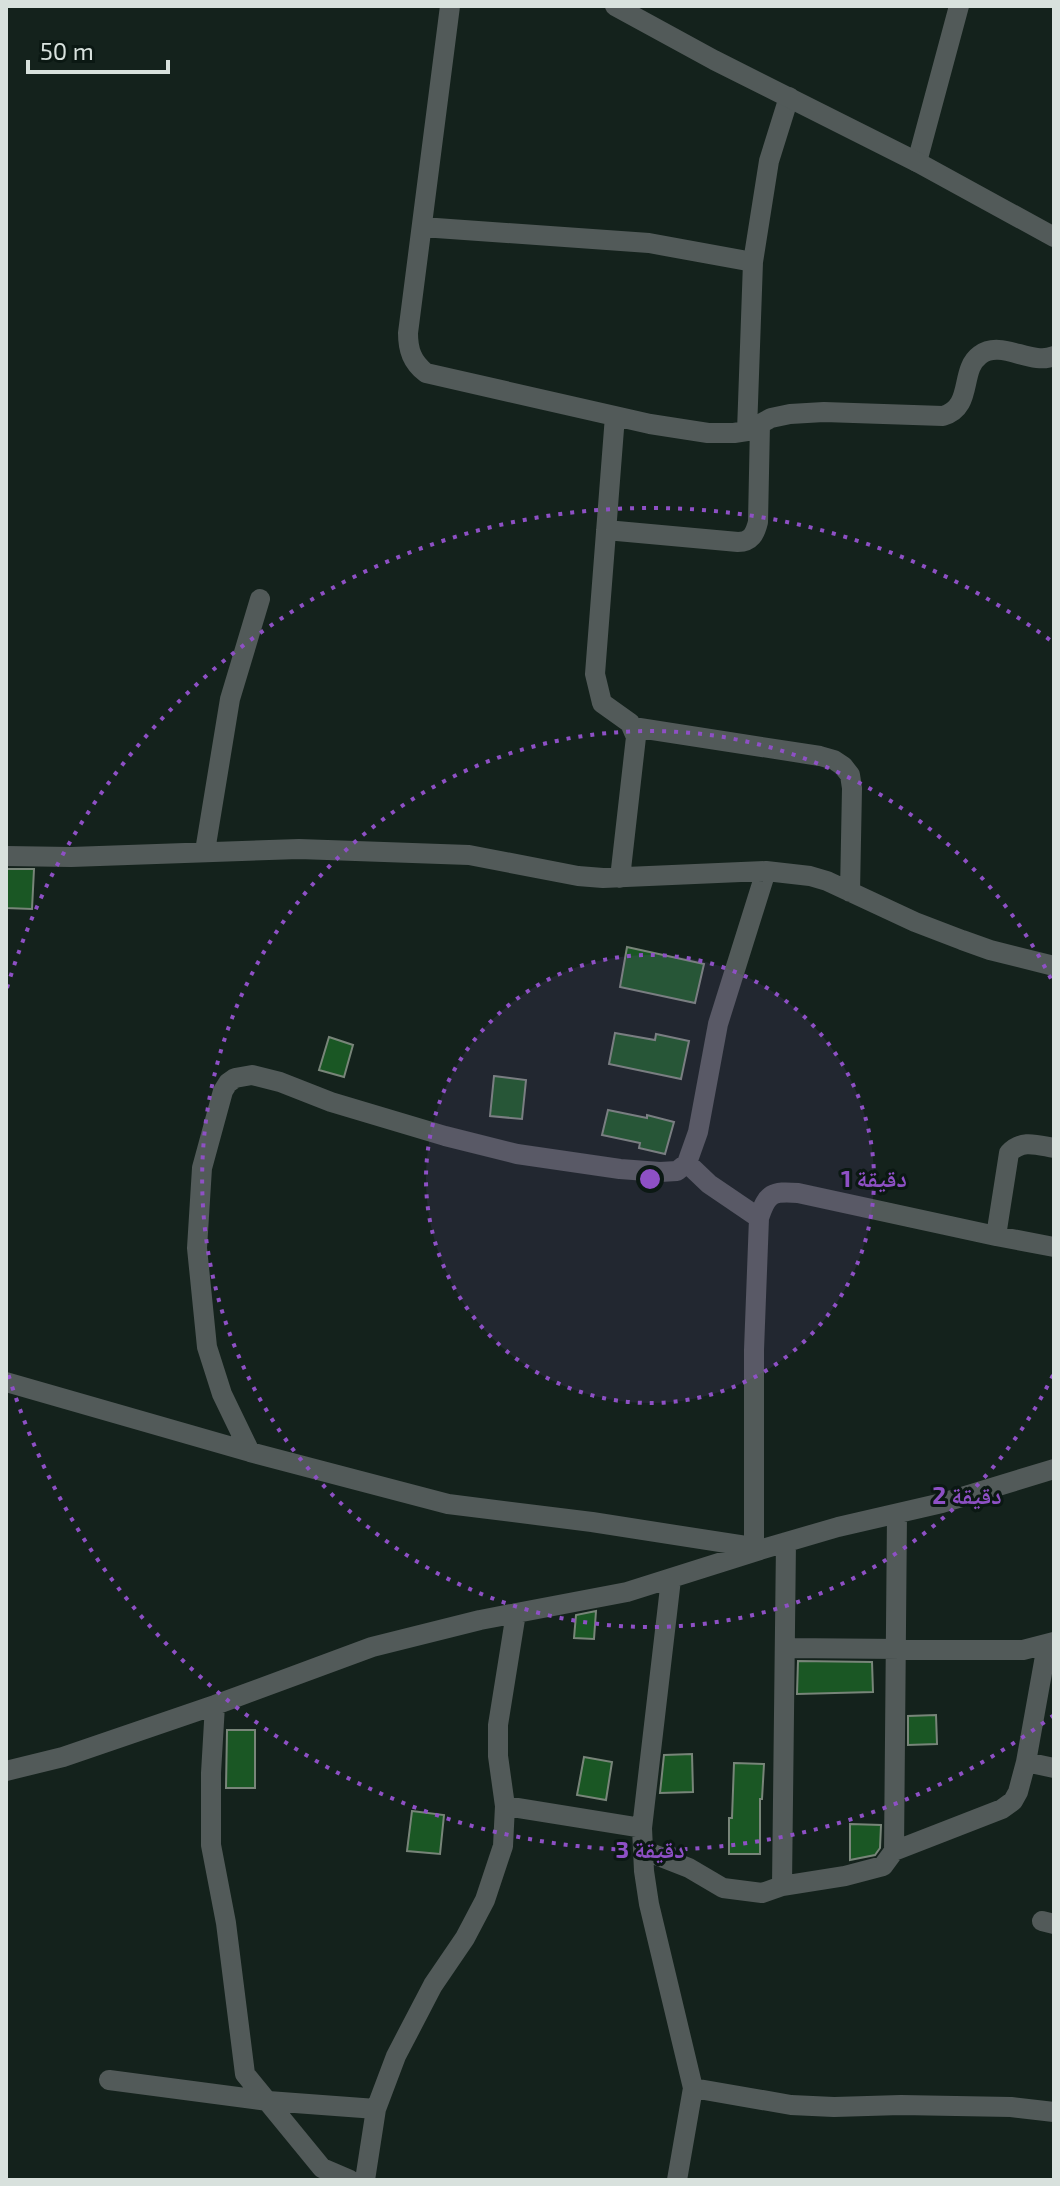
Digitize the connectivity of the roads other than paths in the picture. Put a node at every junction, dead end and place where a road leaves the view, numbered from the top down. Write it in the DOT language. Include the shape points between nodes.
graph roads {
  1 [pos="450,6"];
  2 [pos="615,6"];
  3 [pos="959,6"];
  4 [pos="789,97"];
  5 [pos="917,162"];
  6 [pos="422,227"];
  7 [pos="1054,237"];
  8 [pos="753,262"];
  9 [pos="1054,356"];
  10 [pos="615,416"];
  11 [pos="754,428"];
  12 [pos="606,530"];
  13 [pos="260,599"];
  14 [pos="633,727"];
  15 [pos="205,851"];
  16 [pos="6,856"];
  17 [pos="766,871"];
  18 [pos="620,878"];
  19 [pos="850,892"];
  20 [pos="1054,966"];
  21 [pos="1054,1148"];
  22 [pos="687,1163"];
  23 [pos="759,1218"];
  24 [pos="996,1236"];
  25 [pos="1054,1247"];
  26 [pos="6,1382"];
  27 [pos="250,1452"];
  28 [pos="1054,1469"];
  29 [pos="897,1514"];
  30 [pos="786,1542"];
  31 [pos="758,1548"];
  32 [pos="671,1579"];
  33 [pos="516,1613"];
  34 [pos="1051,1644"];
  35 [pos="785,1648"];
  36 [pos="895,1649"];
  37 [pos="215,1705"];
  38 [pos="1026,1762"];
  39 [pos="1054,1768"];
  40 [pos="6,1771"];
  41 [pos="505,1806"];
  42 [pos="642,1828"];
  43 [pos="643,1850"];
  44 [pos="894,1851"];
  45 [pos="782,1886"];
  46 [pos="109,2080"];
  47 [pos="693,2088"];
  48 [pos="268,2101"];
  49 [pos="376,2109"];
  50 [pos="1054,2112"];
  51 [pos="350,2180"];
  52 [pos="365,2180"];
  53 [pos="677,2180"];
  1 -- 6 [label="street"];
  2 -- 4 [label="street"];
  3 -- 5 [label="street"];
  4 -- 5 [label="street"];
  4 -- 8 [label="street" via="769,161"];
  5 -- 7 [label="street"];
  6 -- 8 [label="street" via="649,243"];
  6 -- 10 [label="street" via="408,333 417,367"];
  8 -- 11 [label="street"];
  9 -- 11 [label="street" via="983,352 952,414 790,414"];
  10 -- 11 [label="street" via="708,433"];
  10 -- 12 [label="street"];
  11 -- 12 [label="street" via="758,522 745,542"];
  12 -- 14 [label="street" via="595,674 602,703"];
  13 -- 15 [label="street" via="230,699"];
  14 -- 18 [label="street" via="636,745"];
  14 -- 19 [label="street" via="802,752 843,766 852,788"];
  15 -- 16 [label="street"];
  15 -- 18 [label="street" via="469,855 578,876"];
  17 -- 18 [label="street"];
  17 -- 19 [label="street" via="810,876"];
  17 -- 22 [label="street" via="718,1024"];
  19 -- 20 [label="street" via="962,940"];
  21 -- 24 [label="street" via="1026,1143 1009,1153"];
  22 -- 23 [label="street"];
  22 -- 27 [label="street" via="677,1171 660,1172 517,1154 331,1102 280,1082 252,1075 235,1078 223,1091 202,1168 197,1248 207,1347"];
  23 -- 24 [label="street" via="771,1194 798,1193"];
  23 -- 31 [label="street" via="754,1350"];
  24 -- 25 [label="street"];
  26 -- 27 [label="street"];
  27 -- 31 [label="street" via="448,1504"];
  28 -- 29 [label="street"];
  29 -- 30 [label="street"];
  29 -- 36 [label="street"];
  30 -- 31 [label="street"];
  30 -- 35 [label="street"];
  31 -- 32 [label="street"];
  32 -- 33 [label="street"];
  32 -- 42 [label="street"];
  33 -- 37 [label="street" via="372,1647"];
  33 -- 41 [label="street" via="498,1725"];
  34 -- 36 [label="street" via="1023,1650"];
  34 -- 38 [label="street"];
  35 -- 36 [label="street"];
  35 -- 45 [label="street"];
  36 -- 44 [label="street"];
  37 -- 40 [label="street"];
  37 -- 48 [label="street" via="211,1845 245,2074"];
  38 -- 39 [label="street"];
  38 -- 44 [label="street" via="1018,1792 1002,1809"];
  41 -- 42 [label="street"];
  41 -- 49 [label="street" via="503,1846 485,1900 433,1985"];
  42 -- 43 [label="street"];
  43 -- 45 [label="street" via="723,1888 762,1893"];
  43 -- 47 [label="street" via="649,1904"];
  44 -- 45 [label="street" via="883,1866"];
  46 -- 48 [label="street"];
  47 -- 50 [label="street" via="791,2105"];
  47 -- 53 [label="street"];
  48 -- 49 [label="street"];
  48 -- 51 [label="street" via="322,2168"];
  49 -- 52 [label="street"];
}
